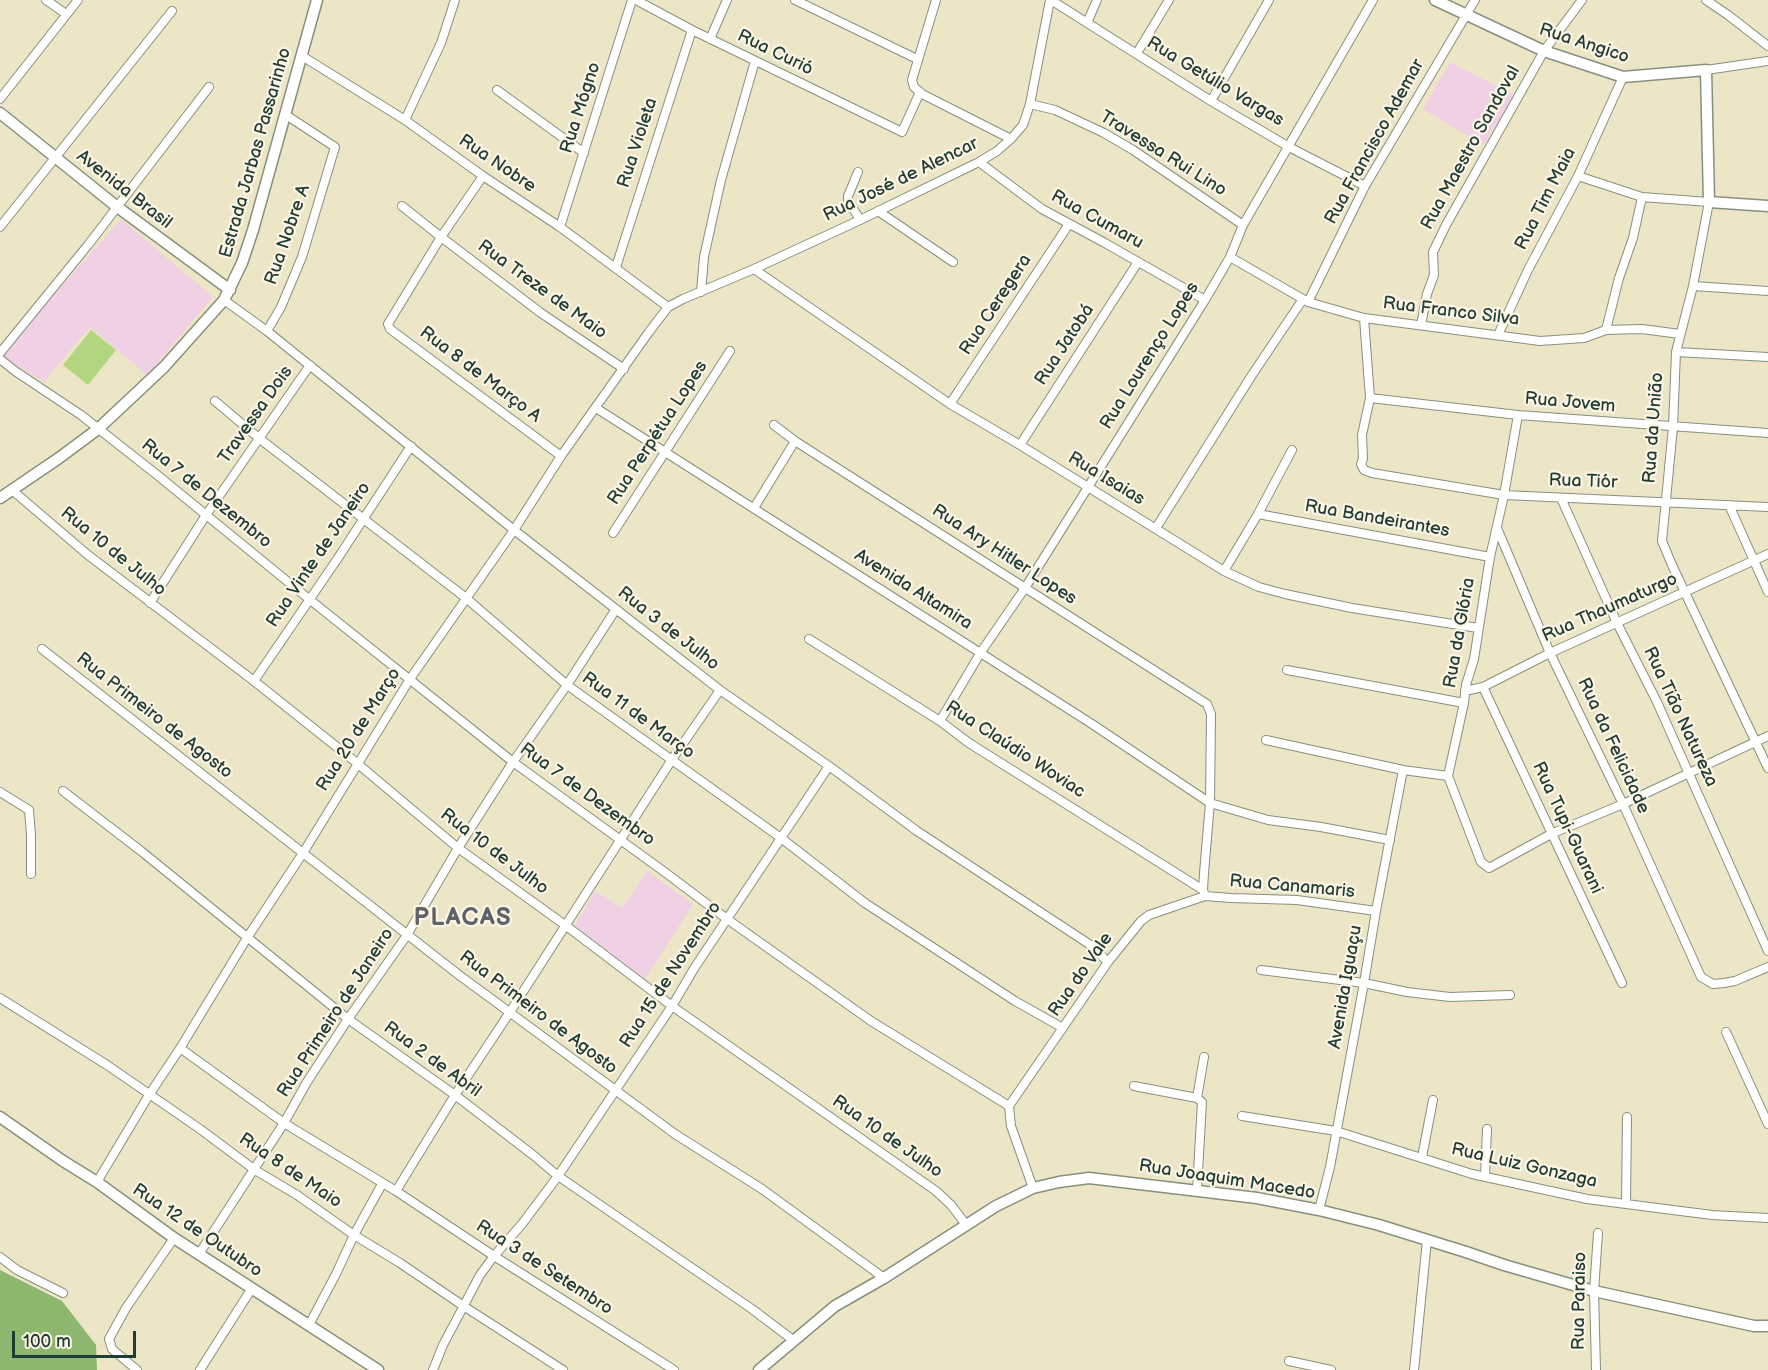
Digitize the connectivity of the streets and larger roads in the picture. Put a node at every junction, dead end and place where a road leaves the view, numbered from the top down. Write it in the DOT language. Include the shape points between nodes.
graph roads {
  1 [pos="46,0"];
  2 [pos="78,0"];
  3 [pos="317,0"];
  4 [pos="455,0"];
  5 [pos="634,0"];
  6 [pos="727,0"];
  7 [pos="795,0"];
  8 [pos="936,0"];
  9 [pos="1051,0"];
  10 [pos="1097,0"];
  11 [pos="1169,0"];
  12 [pos="1269,0"];
  13 [pos="1373,0"];
  14 [pos="1435,0"];
  15 [pos="1475,0"];
  16 [pos="1582,0"];
  17 [pos="1706,0"];
  18 [pos="172,10"];
  19 [pos="66,14"];
  20 [pos="1465,14"];
  21 [pos="1088,23"];
  22 [pos="692,30"];
  23 [pos="710,39"];
  24 [pos="1768,46"];
  25 [pos="1544,51"];
  26 [pos="1137,53"];
  27 [pos="302,56"];
  28 [pos="917,59"];
  29 [pos="755,61"];
  30 [pos="1768,61"];
  31 [pos="1706,70"];
  32 [pos="1623,77"];
  33 [pos="209,87"];
  34 [pos="497,90"];
  35 [pos="920,92"];
  36 [pos="0,99"];
  37 [pos="1211,101"];
  38 [pos="1030,104"];
  39 [pos="0,113"];
  40 [pos="286,115"];
  41 [pos="405,120"];
  42 [pos="1011,139"];
  43 [pos="1289,147"];
  44 [pos="584,153"];
  45 [pos="55,157"];
  46 [pos="979,162"];
  47 [pos="858,172"];
  48 [pos="483,176"];
  49 [pos="1578,176"];
  50 [pos="1365,186"];
  51 [pos="1642,197"];
  52 [pos="1709,202"];
  53 [pos="117,206"];
  54 [pos="402,206"];
  55 [pos="1768,206"];
  56 [pos="878,211"];
  57 [pos="860,220"];
  58 [pos="1069,224"];
  59 [pos="1243,225"];
  60 [pos="0,227"];
  61 [pos="560,227"];
  62 [pos="441,237"];
  63 [pos="1230,257"];
  64 [pos="953,262"];
  65 [pos="1138,262"];
  66 [pos="616,267"];
  67 [pos="754,269"];
  68 [pos="1693,286"];
  69 [pos="1768,291"];
  70 [pos="701,292"];
  71 [pos="227,295"];
  72 [pos="1205,300"];
  73 [pos="1306,301"];
  74 [pos="668,307"];
  75 [pos="1364,318"];
  76 [pos="1422,325"];
  77 [pos="1606,330"];
  78 [pos="267,331"];
  79 [pos="1680,334"];
  80 [pos="1498,335"];
  81 [pos="730,351"];
  82 [pos="1676,352"];
  83 [pos="0,353"];
  84 [pos="1768,357"];
  85 [pos="0,359"];
  86 [pos="310,365"];
  87 [pos="624,369"];
  88 [pos="1370,398"];
  89 [pos="215,401"];
  90 [pos="950,404"];
  91 [pos="596,408"];
  92 [pos="1518,415"];
  93 [pos="774,425"];
  94 [pos="1673,428"];
  95 [pos="98,429"];
  96 [pos="1768,433"];
  97 [pos="260,438"];
  98 [pos="795,441"];
  99 [pos="1020,445"];
  100 [pos="411,446"];
  101 [pos="1292,450"];
  102 [pos="666,453"];
  103 [pos="561,456"];
  104 [pos="1089,488"];
  105 [pos="12,490"];
  106 [pos="1504,495"];
  107 [pos="0,498"];
  108 [pos="1561,498"];
  109 [pos="1665,502"];
  110 [pos="1729,505"];
  111 [pos="1768,507"];
  112 [pos="754,508"];
  113 [pos="1258,514"];
  114 [pos="207,516"];
  115 [pos="363,518"];
  116 [pos="1156,528"];
  117 [pos="1497,528"];
  118 [pos="514,530"];
  119 [pos="614,533"];
  120 [pos="1768,554"];
  121 [pos="1490,557"];
  122 [pos="1754,560"];
  123 [pos="1224,571"];
  124 [pos="1025,588"];
  125 [pos="1685,592"];
  126 [pos="1768,592"];
  127 [pos="466,598"];
  128 [pos="309,599"];
  129 [pos="150,603"];
  130 [pos="616,609"];
  131 [pos="1617,623"];
  132 [pos="1478,628"];
  133 [pos="809,639"];
  134 [pos="42,649"];
  135 [pos="981,652"];
  136 [pos="1550,653"];
  137 [pos="1287,670"];
  138 [pos="410,679"];
  139 [pos="254,681"];
  140 [pos="567,685"];
  141 [pos="1484,687"];
  142 [pos="720,690"];
  143 [pos="1465,691"];
  144 [pos="1464,703"];
  145 [pos="940,721"];
  146 [pos="1768,736"];
  147 [pos="1266,740"];
  148 [pos="1756,742"];
  149 [pos="671,760"];
  150 [pos="513,762"];
  151 [pos="357,764"];
  152 [pos="829,766"];
  153 [pos="1768,768"];
  154 [pos="1403,770"];
  155 [pos="1689,774"];
  156 [pos="1448,776"];
  157 [pos="63,791"];
  158 [pos="0,792"];
  159 [pos="1210,803"];
  160 [pos="1623,804"];
  161 [pos="1551,834"];
  162 [pos="781,838"];
  163 [pos="1390,840"];
  164 [pos="621,841"];
  165 [pos="458,848"];
  166 [pos="303,853"];
  167 [pos="31,874"];
  168 [pos="1204,893"];
  169 [pos="1376,911"];
  170 [pos="727,919"];
  171 [pos="565,925"];
  172 [pos="407,935"];
  173 [pos="247,938"];
  174 [pos="1768,951"];
  175 [pos="1108,962"];
  176 [pos="1768,967"];
  177 [pos="1261,969"];
  178 [pos="1364,983"];
  179 [pos="1622,983"];
  180 [pos="1510,995"];
  181 [pos="0,998"];
  182 [pos="672,1006"];
  183 [pos="510,1012"];
  184 [pos="348,1019"];
  185 [pos="1063,1028"];
  186 [pos="1726,1032"];
  187 [pos="180,1048"];
  188 [pos="1204,1057"];
  189 [pos="1134,1086"];
  190 [pos="615,1090"];
  191 [pos="149,1095"];
  192 [pos="454,1095"];
  193 [pos="1199,1100"];
  194 [pos="1433,1100"];
  195 [pos="1009,1106"];
  196 [pos="1242,1116"];
  197 [pos="0,1117"];
  198 [pos="1627,1117"];
  199 [pos="285,1123"];
  200 [pos="1768,1124"];
  201 [pos="1487,1129"];
  202 [pos="1336,1131"];
  203 [pos="1422,1157"];
  204 [pos="255,1170"];
  205 [pos="558,1176"];
  206 [pos="1485,1177"];
  207 [pos="97,1182"];
  208 [pos="382,1184"];
  209 [pos="1033,1188"];
  210 [pos="1197,1189"];
  211 [pos="396,1191"];
  212 [pos="1626,1204"];
  213 [pos="1319,1210"];
  214 [pos="1768,1218"];
  215 [pos="967,1226"];
  216 [pos="1598,1233"];
  217 [pos="354,1235"];
  218 [pos="174,1238"];
  219 [pos="1427,1240"];
  220 [pos="199,1254"];
  221 [pos="494,1256"];
  222 [pos="0,1257"];
  223 [pos="884,1278"];
  224 [pos="252,1288"];
  225 [pos="1594,1291"];
  226 [pos="63,1293"];
  227 [pos="465,1307"];
  228 [pos="309,1325"];
  229 [pos="1768,1326"];
  230 [pos="793,1340"];
  231 [pos="1289,1361"];
  232 [pos="137,1370"];
  233 [pos="200,1370"];
  234 [pos="378,1370"];
  235 [pos="432,1370"];
  236 [pos="563,1370"];
  237 [pos="674,1370"];
  238 [pos="759,1370"];
  239 [pos="1331,1370"];
  240 [pos="1414,1370"];
  241 [pos="1596,1370"];
  1 -- 19 [label="street"];
  2 -- 19 [label="street"];
  3 -- 27 [label="street, Estrada Jarbas Passarinho"];
  4 -- 41 [label="street" via="441,43"];
  5 -- 22 [label="street, Rua Curió"];
  5 -- 44 [label="street, Rua Mógno"];
  6 -- 23 [label="street"];
  7 -- 28 [label="street"];
  8 -- 28 [label="street"];
  9 -- 21 [label="street, Rua Getúlio Vargas"];
  9 -- 38 [label="street, Rua José de Alencar"];
  10 -- 21 [label="street"];
  11 -- 26 [label="street"];
  12 -- 37 [label="street"];
  13 -- 43 [label="street, Rua Lourenço Lopes"];
  14 -- 20 [label="street, Rua Angico"];
  15 -- 20 [label="street, Rua Francisco Ademar"];
  16 -- 25 [label="street, Rua Maestro Sandoval"];
  17 -- 24 [label="street"];
  18 -- 45 [label="street"];
  19 -- 36 [label="street"];
  20 -- 25 [label="street, Rua Angico"];
  20 -- 50 [label="street, Rua Francisco Ademar"];
  21 -- 26 [label="street, Rua Getúlio Vargas"];
  22 -- 23 [label="street, Rua Curió"];
  22 -- 66 [label="street, Rua Violeta"];
  23 -- 29 [label="street, Rua Curió"];
  25 -- 32 [label="street, Rua Angico"];
  25 -- 76 [label="street, Rua Maestro Sandoval" via="1433,252 1434,275"];
  26 -- 37 [label="street, Rua Getúlio Vargas"];
  27 -- 40 [label="street, Estrada Jarbas Passarinho"];
  27 -- 41 [label="street, Rua Nobre"];
  28 -- 35 [label="street" via="912,80"];
  29 -- 35 [label="street, Rua Curió" via="902,132"];
  29 -- 70 [label="street" via="721,180 704,257"];
  30 -- 31 [label="street, Rua Angico"];
  31 -- 32 [label="street, Rua Angico"];
  31 -- 52 [label="street, Rua da União"];
  32 -- 49 [label="street, Rua Tim Maia"];
  33 -- 53 [label="street"];
  34 -- 44 [label="street"];
  35 -- 42 [label="street"];
  37 -- 43 [label="street, Rua Getúlio Vargas"];
  38 -- 42 [label="street, Rua José de Alencar" via="1023,125"];
  38 -- 59 [label="street, Travessa Rui Lino" via="1055,110 1104,133"];
  39 -- 45 [label="street, Avenida Brasil"];
  40 -- 71 [label="street, Estrada Jarbas Passarinho" via="253,230"];
  40 -- 78 [label="street, Rua Nobre A" via="335,147 302,257"];
  41 -- 48 [label="street, Rua Nobre"];
  42 -- 46 [label="street, Rua José de Alencar"];
  43 -- 50 [label="street, Rua Getúlio Vargas"];
  43 -- 59 [label="street, Rua Lourenço Lopes"];
  44 -- 61 [label="street, Rua Mógno"];
  45 -- 53 [label="street, Avenida Brasil"];
  45 -- 60 [label="street"];
  46 -- 56 [label="street, Rua José de Alencar"];
  46 -- 58 [label="street, Rua Cumaru"];
  47 -- 57 [label="street" via="848,200"];
  48 -- 61 [label="street, Rua Nobre"];
  48 -- 62 [label="street"];
  49 -- 51 [label="street"];
  49 -- 80 [label="street, Rua Tim Maia"];
  50 -- 73 [label="street, Rua Francisco Ademar"];
  51 -- 52 [label="street"];
  51 -- 77 [label="street"];
  52 -- 55 [label="street"];
  52 -- 68 [label="street, Rua da União"];
  53 -- 71 [label="street, Avenida Brasil"];
  53 -- 83 [label="street"];
  54 -- 62 [label="street, Rua Treze de Maio"];
  56 -- 57 [label="street, Rua José de Alencar"];
  56 -- 64 [label="street"];
  57 -- 67 [label="street, Rua José de Alencar"];
  58 -- 65 [label="street, Rua Cumaru"];
  58 -- 90 [label="street, Rua Ceregera"];
  59 -- 63 [label="street, Rua Lourenço Lopes"];
  61 -- 66 [label="street, Rua Nobre"];
  62 -- 87 [label="street, Rua Treze de Maio" via="541,313"];
  62 -- 103 [label="street, Rua 8 de Março A" via="391,317 390,329"];
  63 -- 72 [label="street, Rua Lourenço Lopes"];
  63 -- 73 [label="street, Rua Franco Silva"];
  65 -- 72 [label="street, Rua Cumaru"];
  65 -- 99 [label="street, Rua Jatobá"];
  66 -- 74 [label="street, Rua Nobre"];
  67 -- 70 [label="street, Rua José de Alencar"];
  67 -- 90 [label="street, Rua Isaias"];
  68 -- 69 [label="street"];
  68 -- 79 [label="street, Rua da União"];
  70 -- 74 [label="street, Rua José de Alencar"];
  71 -- 78 [label="street, Rua 3 de Julho"];
  71 -- 95 [label="street, Estrada Jarbas Passarinho" via="165,368"];
  72 -- 104 [label="street, Rua Lourenço Lopes"];
  73 -- 75 [label="street, Rua Franco Silva"];
  73 -- 116 [label="street, Rua Francisco Ademar" via="1252,375"];
  74 -- 87 [label="street, Rua 20 de Março"];
  75 -- 76 [label="street, Rua Franco Silva"];
  75 -- 88 [label="street"];
  76 -- 80 [label="street, Rua Franco Silva"];
  77 -- 79 [label="street, Rua Franco Silva"];
  77 -- 80 [label="street, Rua Franco Silva" via="1584,338 1540,340"];
  78 -- 86 [label="street, Rua 3 de Julho"];
  79 -- 82 [label="street, Rua da União"];
  81 -- 102 [label="street, Rua Perpétua Lopes"];
  82 -- 84 [label="street"];
  82 -- 94 [label="street, Rua da União"];
  85 -- 95 [label="street, Rua 7 de Dezembro"];
  86 -- 97 [label="street, Travessa Dois"];
  86 -- 100 [label="street, Rua 3 de Julho"];
  87 -- 91 [label="street, Rua 20 de Março"];
  88 -- 92 [label="street, Rua Jovem"];
  88 -- 106 [label="street, Rua Tiór" via="1362,435 1364,470"];
  89 -- 97 [label="street, Rua 11 de Março"];
  90 -- 99 [label="street, Rua Isaias"];
  91 -- 102 [label="street, Avenida Altamira"];
  91 -- 103 [label="street, Rua 20 de Março"];
  92 -- 94 [label="street, Rua Jovem"];
  92 -- 106 [label="street, Rua da Glória"];
  93 -- 98 [label="street, Rua Ary Hitler Lopes"];
  94 -- 96 [label="street, Rua Jovem"];
  94 -- 109 [label="street, Rua da União"];
  95 -- 105 [label="street, Estrada Jarbas Passarinho"];
  95 -- 114 [label="street, Rua 7 de Dezembro"];
  97 -- 114 [label="street, Travessa Dois"];
  97 -- 115 [label="street, Rua 11 de Março"];
  98 -- 112 [label="street"];
  98 -- 124 [label="street, Rua Ary Hitler Lopes"];
  99 -- 104 [label="street, Rua Isaias"];
  100 -- 115 [label="street, Rua Vinte de Janeiro"];
  100 -- 118 [label="street, Rua 3 de Julho"];
  101 -- 113 [label="street"];
  102 -- 112 [label="street, Avenida Altamira"];
  102 -- 119 [label="street, Rua Perpétua Lopes"];
  103 -- 118 [label="street, Rua 20 de Março"];
  104 -- 116 [label="street, Rua Isaias"];
  104 -- 124 [label="street, Rua Lourenço Lopes"];
  105 -- 107 [label="street, Estrada Jarbas Passarinho"];
  105 -- 129 [label="street, Rua 10 de Julho"];
  106 -- 108 [label="street, Rua Tiór"];
  106 -- 117 [label="street, Rua da Glória"];
  108 -- 109 [label="street, Rua Tiór"];
  108 -- 131 [label="street, Rua Tião Natureza"];
  109 -- 110 [label="street, Rua Tiór"];
  109 -- 125 [label="street, Rua da União" via="1662,541"];
  110 -- 111 [label="street, Rua Tiór"];
  110 -- 122 [label="street"];
  112 -- 135 [label="street, Avenida Altamira"];
  113 -- 121 [label="street, Rua Bandeirantes"];
  113 -- 123 [label="street"];
  114 -- 128 [label="street, Rua 7 de Dezembro"];
  114 -- 129 [label="street, Travessa Dois"];
  115 -- 127 [label="street, Rua 11 de Março"];
  115 -- 128 [label="street, Rua Vinte de Janeiro"];
  116 -- 123 [label="street, Rua Isaias"];
  117 -- 121 [label="street, Rua da Glória"];
  117 -- 136 [label="street, Rua da Felicidade"];
  118 -- 127 [label="street, Rua 20 de Março"];
  118 -- 130 [label="street, Rua 3 de Julho"];
  120 -- 122 [label="street, Rua Thaumaturgo"];
  121 -- 132 [label="street, Rua da Glória"];
  122 -- 125 [label="street, Rua Thaumaturgo"];
  122 -- 126 [label="street"];
  123 -- 132 [label="street, Rua Isaias" via="1285,594"];
  124 -- 135 [label="street, Rua Lourenço Lopes"];
  124 -- 159 [label="street, Rua Ary Hitler Lopes" via="1207,704 1212,714"];
  125 -- 131 [label="street, Rua Thaumaturgo"];
  125 -- 148 [label="street, Rua da União"];
  127 -- 138 [label="street, Rua 20 de Março"];
  127 -- 140 [label="street, Rua 11 de Março"];
  128 -- 138 [label="street, Rua 7 de Dezembro"];
  128 -- 139 [label="street, Rua Vinte de Janeiro"];
  129 -- 139 [label="street, Rua 10 de Julho"];
  130 -- 140 [label="street, Rua Primeiro de Janeiro"];
  130 -- 142 [label="street, Rua 3 de Julho"];
  131 -- 136 [label="street, Rua Thaumaturgo"];
  131 -- 155 [label="street, Rua Tião Natureza"];
  132 -- 143 [label="street, Rua da Glória"];
  133 -- 145 [label="street, Rua Claúdio Woviac"];
  134 -- 166 [label="street, Rua Primeiro de Agosto"];
  135 -- 145 [label="street, Rua Lourenço Lopes"];
  135 -- 159 [label="street, Avenida Altamira"];
  136 -- 141 [label="street, Rua Thaumaturgo"];
  136 -- 160 [label="street, Rua da Felicidade"];
  137 -- 144 [label="street"];
  138 -- 150 [label="street, Rua 7 de Dezembro"];
  138 -- 151 [label="street, Rua 20 de Março"];
  139 -- 151 [label="street, Rua 10 de Julho"];
  140 -- 149 [label="street, Rua 11 de Março"];
  140 -- 150 [label="street, Rua Primeiro de Janeiro"];
  141 -- 143 [label="street, Rua Thaumaturgo"];
  141 -- 161 [label="street, Rua Tupi-Guarani"];
  142 -- 149 [label="street"];
  142 -- 152 [label="street, Rua 3 de Julho"];
  143 -- 144 [label="street, Rua da Glória"];
  144 -- 156 [label="street, Rua da Glória"];
  145 -- 168 [label="street, Rua Claúdio Woviac"];
  146 -- 148 [label="street"];
  147 -- 154 [label="street"];
  148 -- 153 [label="street, Rua da União"];
  148 -- 155 [label="street"];
  149 -- 162 [label="street, Rua 11 de Março"];
  149 -- 164 [label="street"];
  150 -- 164 [label="street, Rua 7 de Dezembro"];
  150 -- 165 [label="street, Rua Primeiro de Janeiro"];
  151 -- 165 [label="street, Rua 10 de Julho"];
  151 -- 166 [label="street, Rua 20 de Março"];
  152 -- 162 [label="street, Rua 15 de Novembro"];
  152 -- 175 [label="street, Rua 3 de Julho" via="917,831 1089,944"];
  154 -- 156 [label="street"];
  154 -- 163 [label="street, Avenida Iguaçu"];
  155 -- 160 [label="street"];
  155 -- 174 [label="street, Rua Tião Natureza"];
  156 -- 161 [label="street" via="1486,867"];
  157 -- 173 [label="street, Rua 2 de Abril"];
  158 -- 167 [label="street" via="29,810"];
  159 -- 163 [label="street, Avenida Altamira" via="1268,820"];
  159 -- 168 [label="street"];
  160 -- 161 [label="street"];
  160 -- 176 [label="street, Rua da Felicidade" via="1701,977 1713,984 1724,983"];
  161 -- 179 [label="street, Rua Tupi-Guarani"];
  162 -- 170 [label="street, Rua 15 de Novembro"];
  162 -- 185 [label="street, Rua 11 de Março" via="898,926"];
  163 -- 169 [label="street, Avenida Iguaçu"];
  164 -- 170 [label="street, Rua 7 de Dezembro"];
  164 -- 171 [label="street"];
  165 -- 171 [label="street, Rua 10 de Julho"];
  165 -- 172 [label="street, Rua Primeiro de Janeiro"];
  166 -- 172 [label="street, Rua Primeiro de Agosto"];
  166 -- 173 [label="street, Rua 20 de Março"];
  168 -- 169 [label="street, Rua Canamaris"];
  168 -- 175 [label="street, Rua do Vale" via="1149,915"];
  169 -- 178 [label="street, Avenida Iguaçu"];
  170 -- 182 [label="street, Rua 15 de Novembro"];
  170 -- 195 [label="street, Rua 7 de Dezembro" via="871,1021"];
  171 -- 182 [label="street, Rua 10 de Julho"];
  171 -- 183 [label="street"];
  172 -- 183 [label="street, Rua Primeiro de Agosto"];
  172 -- 184 [label="street, Rua Primeiro de Janeiro"];
  173 -- 184 [label="street, Rua 2 de Abril"];
  173 -- 187 [label="street, Rua 20 de Março"];
  175 -- 185 [label="street, Rua do Vale"];
  177 -- 178 [label="street"];
  178 -- 180 [label="street" via="1450,997"];
  178 -- 202 [label="street, Avenida Iguaçu"];
  181 -- 191 [label="street, Rua 8 de Maio"];
  182 -- 190 [label="street, Rua 15 de Novembro"];
  182 -- 215 [label="street, Rua 10 de Julho" via="936,1191"];
  183 -- 190 [label="street, Rua Primeiro de Agosto"];
  183 -- 192 [label="street"];
  184 -- 192 [label="street, Rua 2 de Abril"];
  184 -- 199 [label="street, Rua Primeiro de Janeiro"];
  185 -- 195 [label="street, Rua do Vale"];
  186 -- 200 [label="street"];
  187 -- 191 [label="street, Rua 20 de Março"];
  187 -- 199 [label="street, Rua 3 de Setembro"];
  188 -- 193 [label="street"];
  189 -- 193 [label="street"];
  190 -- 205 [label="street, Rua 15 de Novembro"];
  190 -- 223 [label="street, Rua Primeiro de Agosto"];
  191 -- 204 [label="street, Rua 8 de Maio"];
  191 -- 207 [label="street, Rua 20 de Março"];
  192 -- 205 [label="street, Rua 2 de Abril"];
  192 -- 211 [label="street"];
  193 -- 210 [label="street" via="1203,1107"];
  194 -- 203 [label="street"];
  195 -- 209 [label="street" via="1011,1126"];
  196 -- 202 [label="street, Rua Luiz Gonzaga"];
  197 -- 207 [label="street, Rua 12 de Outubro"];
  198 -- 212 [label="street"];
  199 -- 204 [label="street, Rua Primeiro de Janeiro"];
  199 -- 208 [label="street, Rua 3 de Setembro"];
  201 -- 206 [label="street"];
  202 -- 203 [label="street, Rua Luiz Gonzaga"];
  202 -- 213 [label="street, Avenida Iguaçu"];
  203 -- 206 [label="street, Rua Luiz Gonzaga"];
  204 -- 217 [label="street, Rua 8 de Maio"];
  204 -- 220 [label="street, Rua Primeiro de Janeiro"];
  205 -- 221 [label="street, Rua 15 de Novembro"];
  205 -- 230 [label="street, Rua 2 de Abril"];
  206 -- 212 [label="street, Rua Luiz Gonzaga"];
  207 -- 218 [label="street, Rua 12 de Outubro"];
  208 -- 211 [label="street, Rua 3 de Setembro"];
  208 -- 217 [label="street"];
  209 -- 210 [label="street, Rua Joaquim Macedo" via="1089,1178"];
  209 -- 215 [label="street, Rua Joaquim Macedo"];
  210 -- 213 [label="street, Rua Joaquim Macedo"];
  211 -- 221 [label="street, Rua 3 de Setembro"];
  212 -- 214 [label="street, Rua Luiz Gonzaga"];
  213 -- 219 [label="street, Rua Joaquim Macedo"];
  215 -- 223 [label="street, Rua Joaquim Macedo"];
  216 -- 225 [label="street, Rua Paraiso"];
  217 -- 227 [label="street, Rua 8 de Maio"];
  217 -- 228 [label="street"];
  218 -- 220 [label="street, Rua 12 de Outubro"];
  218 -- 232 [label="street" via="109,1339 112,1349"];
  219 -- 225 [label="street, Rua Joaquim Macedo"];
  219 -- 240 [label="street"];
  220 -- 224 [label="street, Rua 12 de Outubro"];
  221 -- 227 [label="street, Rua 15 de Novembro"];
  221 -- 237 [label="street, Rua 3 de Setembro"];
  222 -- 226 [label="street"];
  223 -- 230 [label="street, Rua Joaquim Macedo" via="835,1306"];
  224 -- 228 [label="street, Rua 12 de Outubro"];
  224 -- 233 [label="street"];
  225 -- 229 [label="street, Rua Joaquim Macedo"];
  225 -- 241 [label="street, Rua Paraiso"];
  227 -- 235 [label="street, Rua 15 de Novembro"];
  227 -- 236 [label="street, Rua 8 de Maio"];
  228 -- 234 [label="street, Rua 12 de Outubro"];
  230 -- 238 [label="street, Rua Joaquim Macedo"];
  231 -- 239 [label="street"];
}
